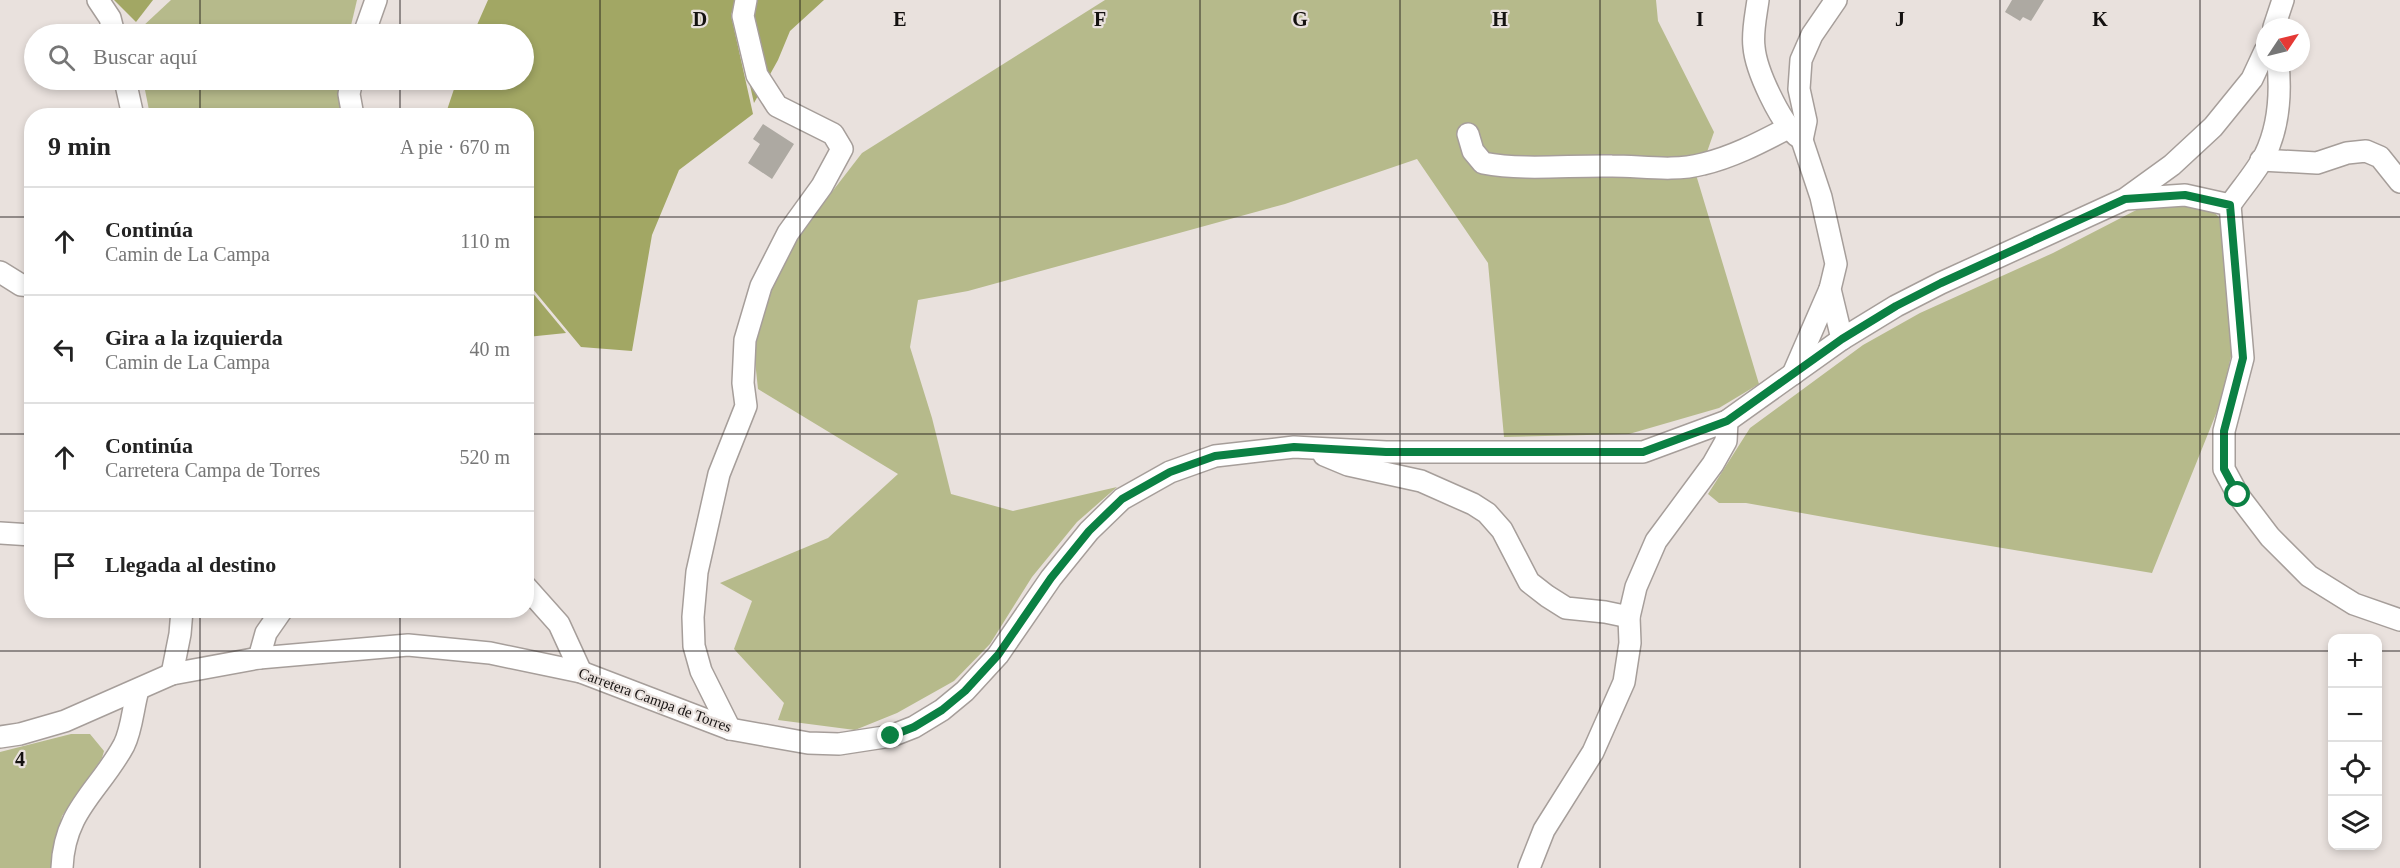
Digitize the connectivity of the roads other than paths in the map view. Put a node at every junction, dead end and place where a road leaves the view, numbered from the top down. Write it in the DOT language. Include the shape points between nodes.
graph roads {
  1 [pos="98,0"];
  2 [pos="376,0"];
  3 [pos="746,0"];
  4 [pos="1758,0"];
  5 [pos="1836,0"];
  6 [pos="2283,0"];
  7 [pos="2277,18"];
  8 [pos="112,24"];
  9 [pos="368,24"];
  10 [pos="2256,71"];
  11 [pos="2279,72"];
  12 [pos="127,90"];
  13 [pos="350,90"];
  14 [pos="131,108"];
  15 [pos="352,108"];
  16 [pos="1468,134"];
  17 [pos="1795,134"];
  18 [pos="2261,160"];
  19 [pos="2400,182"];
  20 [pos="2125,199"];
  21 [pos="2230,205"];
  22 [pos="0,272"];
  23 [pos="24,285"];
  24 [pos="1830,289"];
  25 [pos="1842,339"];
  26 [pos="1793,374"];
  27 [pos="1727,421"];
  28 [pos="1307,448"];
  29 [pos="0,533"];
  30 [pos="24,534"];
  31 [pos="534,596"];
  32 [pos="1629,617"];
  33 [pos="181,618"];
  34 [pos="276,618"];
  35 [pos="2400,620"];
  36 [pos="259,658"];
  37 [pos="580,672"];
  38 [pos="172,674"];
  39 [pos="138,690"];
  40 [pos="729,729"];
  41 [pos="0,737"];
  42 [pos="62,868"];
  43 [pos="1529,868"];
  1 -- 8 [label="street"];
  2 -- 9 [label="street"];
  3 -- 40 [label="street" via="743,16 757,75 777,106 833,134 842,149 822,186 788,233 760,286 745,340 746,406 719,474 697,572 694,646 701,671"];
  4 -- 17 [label="street" via="1754,48 1761,73"];
  5 -- 17 [label="street" via="1812,35 1801,60 1799,89 1806,121"];
  6 -- 7 [label="street"];
  10 -- 20 [label="street, Carretera Campa de Torres" via="2213,127 2172,165"];
  11 -- 18 [label="street" via="2277,120"];
  12 -- 14 [label="street"];
  13 -- 15 [label="street"];
  16 -- 17 [label="street" via="1473,151 1483,163 1494,165 1663,169 1703,165"];
  17 -- 24 [label="street" via="1821,197 1836,264"];
  18 -- 19 [label="street" via="2318,162 2366,151 2380,157"];
  18 -- 21 [label="street"];
  20 -- 21 [label="street" via="2185,195"];
  20 -- 25 [label="street, Carretera Campa de Torres" via="1941,283"];
  21 -- 35 [label="street" via="2243,358 2224,431 2224,469 2270,537 2309,576 2354,604"];
  22 -- 23 [label="street"];
  24 -- 25 [label="street"];
  24 -- 26 [label="street"];
  25 -- 26 [label="street, Carretera Campa de Torres"];
  26 -- 27 [label="street, Carretera Campa de Torres"];
  27 -- 28 [label="street, Carretera Campa de Torres" via="1643,452 1386,452"];
  27 -- 32 [label="street" via="1726,441 1713,464 1656,541 1636,587"];
  28 -- 32 [label="street" via="1348,465 1421,482 1473,504 1502,530 1529,582 1546,596 1566,608"];
  28 -- 40 [label="street, Carretera Campa de Torres" via="1215,456 1170,472 1122,499 1089,531 1051,578 998,655 965,691 914,727 891,736 839,744 808,743"];
  29 -- 30 [label="street"];
  31 -- 37 [label="street" via="559,624"];
  32 -- 43 [label="street" via="1624,682 1593,752 1544,830"];
  33 -- 38 [label="street"];
  34 -- 36 [label="street" via="266,633"];
  36 -- 37 [label="street, Carretera Campa de Torres" via="408,645 490,652"];
  36 -- 38 [label="street, Carretera Campa de Torres"];
  37 -- 40 [label="street, Carretera Campa de Torres"];
  38 -- 39 [label="street, Carretera Campa de Torres"];
  39 -- 41 [label="street, Carretera Campa de Torres" via="65,721"];
  39 -- 42 [label="street" via="124,743 75,812"];
}
